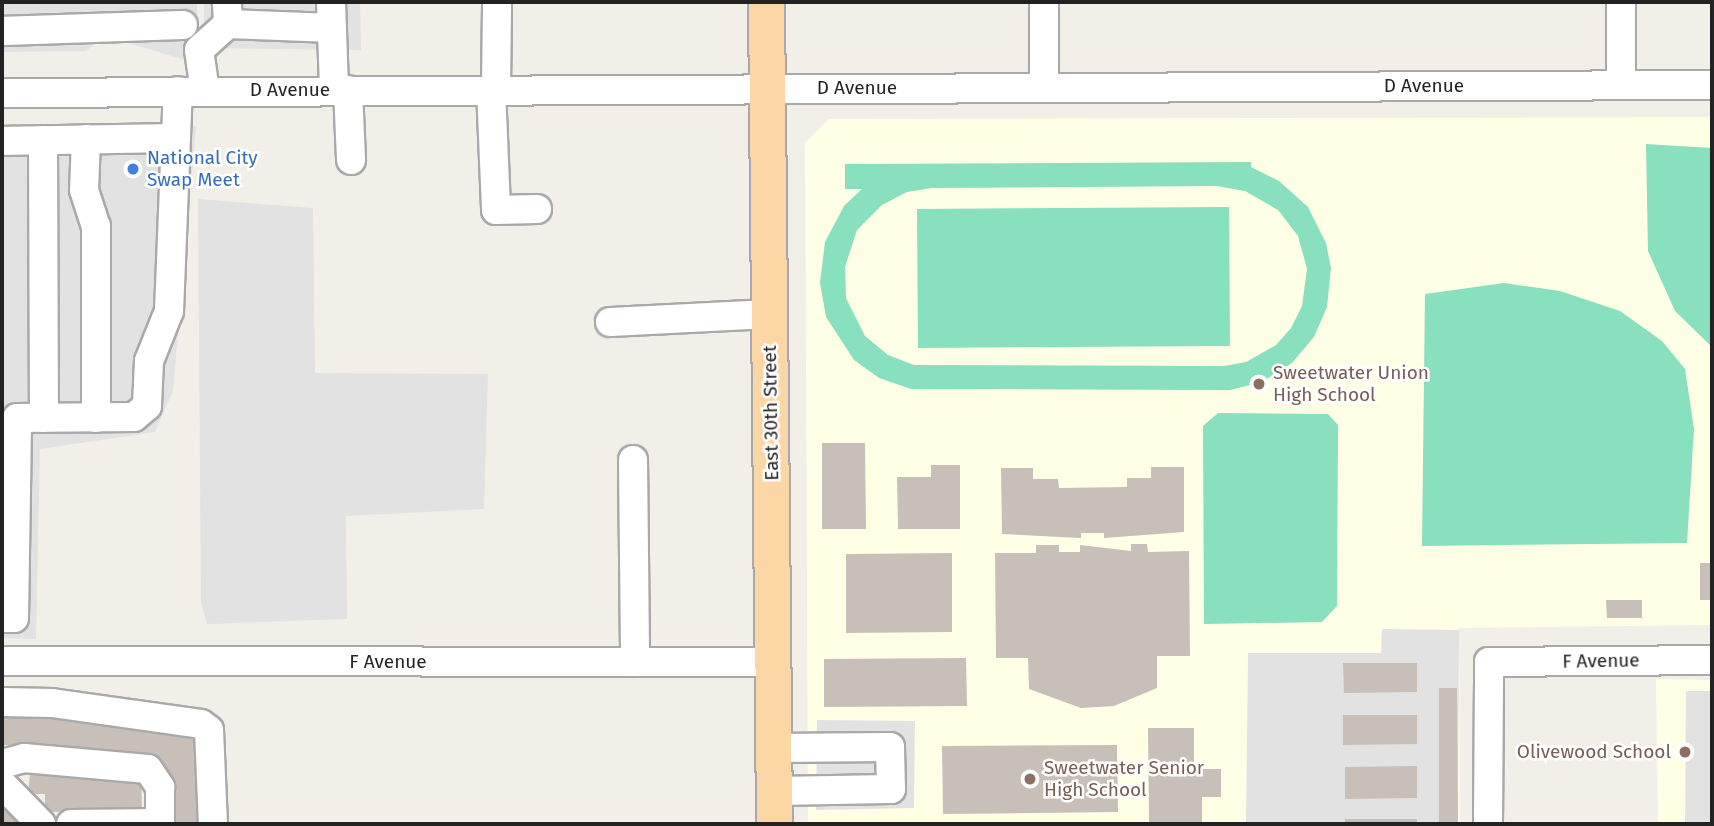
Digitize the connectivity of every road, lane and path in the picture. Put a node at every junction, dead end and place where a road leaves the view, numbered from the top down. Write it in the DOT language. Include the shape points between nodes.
graph roads {
  1 [pos="497,2"];
  2 [pos="766,2"];
  3 [pos="1044,2"];
  4 [pos="1621,2"];
  5 [pos="185,13"];
  6 [pos="227,13"];
  7 [pos="331,15"];
  8 [pos="2,31"];
  9 [pos="199,50"];
  10 [pos="1621,85"];
  11 [pos="1712,85"];
  12 [pos="768,88"];
  13 [pos="1044,88"];
  14 [pos="493,89"];
  15 [pos="341,90"];
  16 [pos="192,91"];
  17 [pos="2,93"];
  18 [pos="176,138"];
  19 [pos="86,139"];
  20 [pos="43,140"];
  21 [pos="2,141"];
  22 [pos="351,160"];
  23 [pos="537,209"];
  24 [pos="770,314"];
  25 [pos="610,322"];
  26 [pos="21,418"];
  27 [pos="96,418"];
  28 [pos="633,460"];
  29 [pos="2,618"];
  30 [pos="1712,660"];
  31 [pos="2,661"];
  32 [pos="635,662"];
  33 [pos="774,662"];
  34 [pos="2,702"];
  35 [pos="774,748"];
  36 [pos="2,764"];
  37 [pos="2,784"];
  38 [pos="774,807"];
  39 [pos="41,824"];
  40 [pos="71,824"];
  41 [pos="160,824"];
  42 [pos="213,824"];
  43 [pos="1488,824"];
  1 -- 14 [label="street"];
  2 -- 12 [label="main road, East 30th Street"];
  3 -- 13 [label="street"];
  4 -- 10 [label="street"];
  5 -- 8 [label="street"];
  5 -- 9 [label="street"];
  6 -- 7 [label="street"];
  6 -- 9 [label="street"];
  7 -- 15 [label="street"];
  9 -- 16 [label="street"];
  10 -- 11 [label="street, D Avenue"];
  10 -- 13 [label="street, D Avenue"];
  12 -- 13 [label="street, D Avenue"];
  12 -- 14 [label="street, D Avenue"];
  12 -- 24 [label="main road, East 30th Street"];
  14 -- 15 [label="street, D Avenue"];
  14 -- 23 [label="street" via="496,210"];
  15 -- 16 [label="street, D Avenue"];
  15 -- 22 [label="street"];
  16 -- 17 [label="street, D Avenue"];
  16 -- 18 [label="street"];
  18 -- 19 [label="street"];
  18 -- 27 [label="street" via="169,311 149,361 147,406 134,417"];
  19 -- 20 [label="street"];
  19 -- 27 [label="street" via="84,190 96,226"];
  20 -- 21 [label="street"];
  20 -- 26 [label="street"];
  24 -- 25 [label="street"];
  24 -- 33 [label="main road, East 30th Street"];
  26 -- 27 [label="street"];
  26 -- 29 [label="street" via="14,618"];
  28 -- 32 [label="street"];
  30 -- 43 [label="street, F Avenue" via="1489,662"];
  31 -- 32 [label="street, F Avenue"];
  32 -- 33 [label="street, F Avenue"];
  33 -- 35 [label="main road, East 30th Street"];
  34 -- 42 [label="street" via="52,703 201,724 209,730"];
  35 -- 38 [label="main road, East 30th Street"];
  35 -- 38 [label="street" via="890,747 891,789"];
  36 -- 41 [label="street" via="23,758 148,769 160,787"];
  37 -- 39 [label="street"];
  40 -- 41 [label="street"];
}
